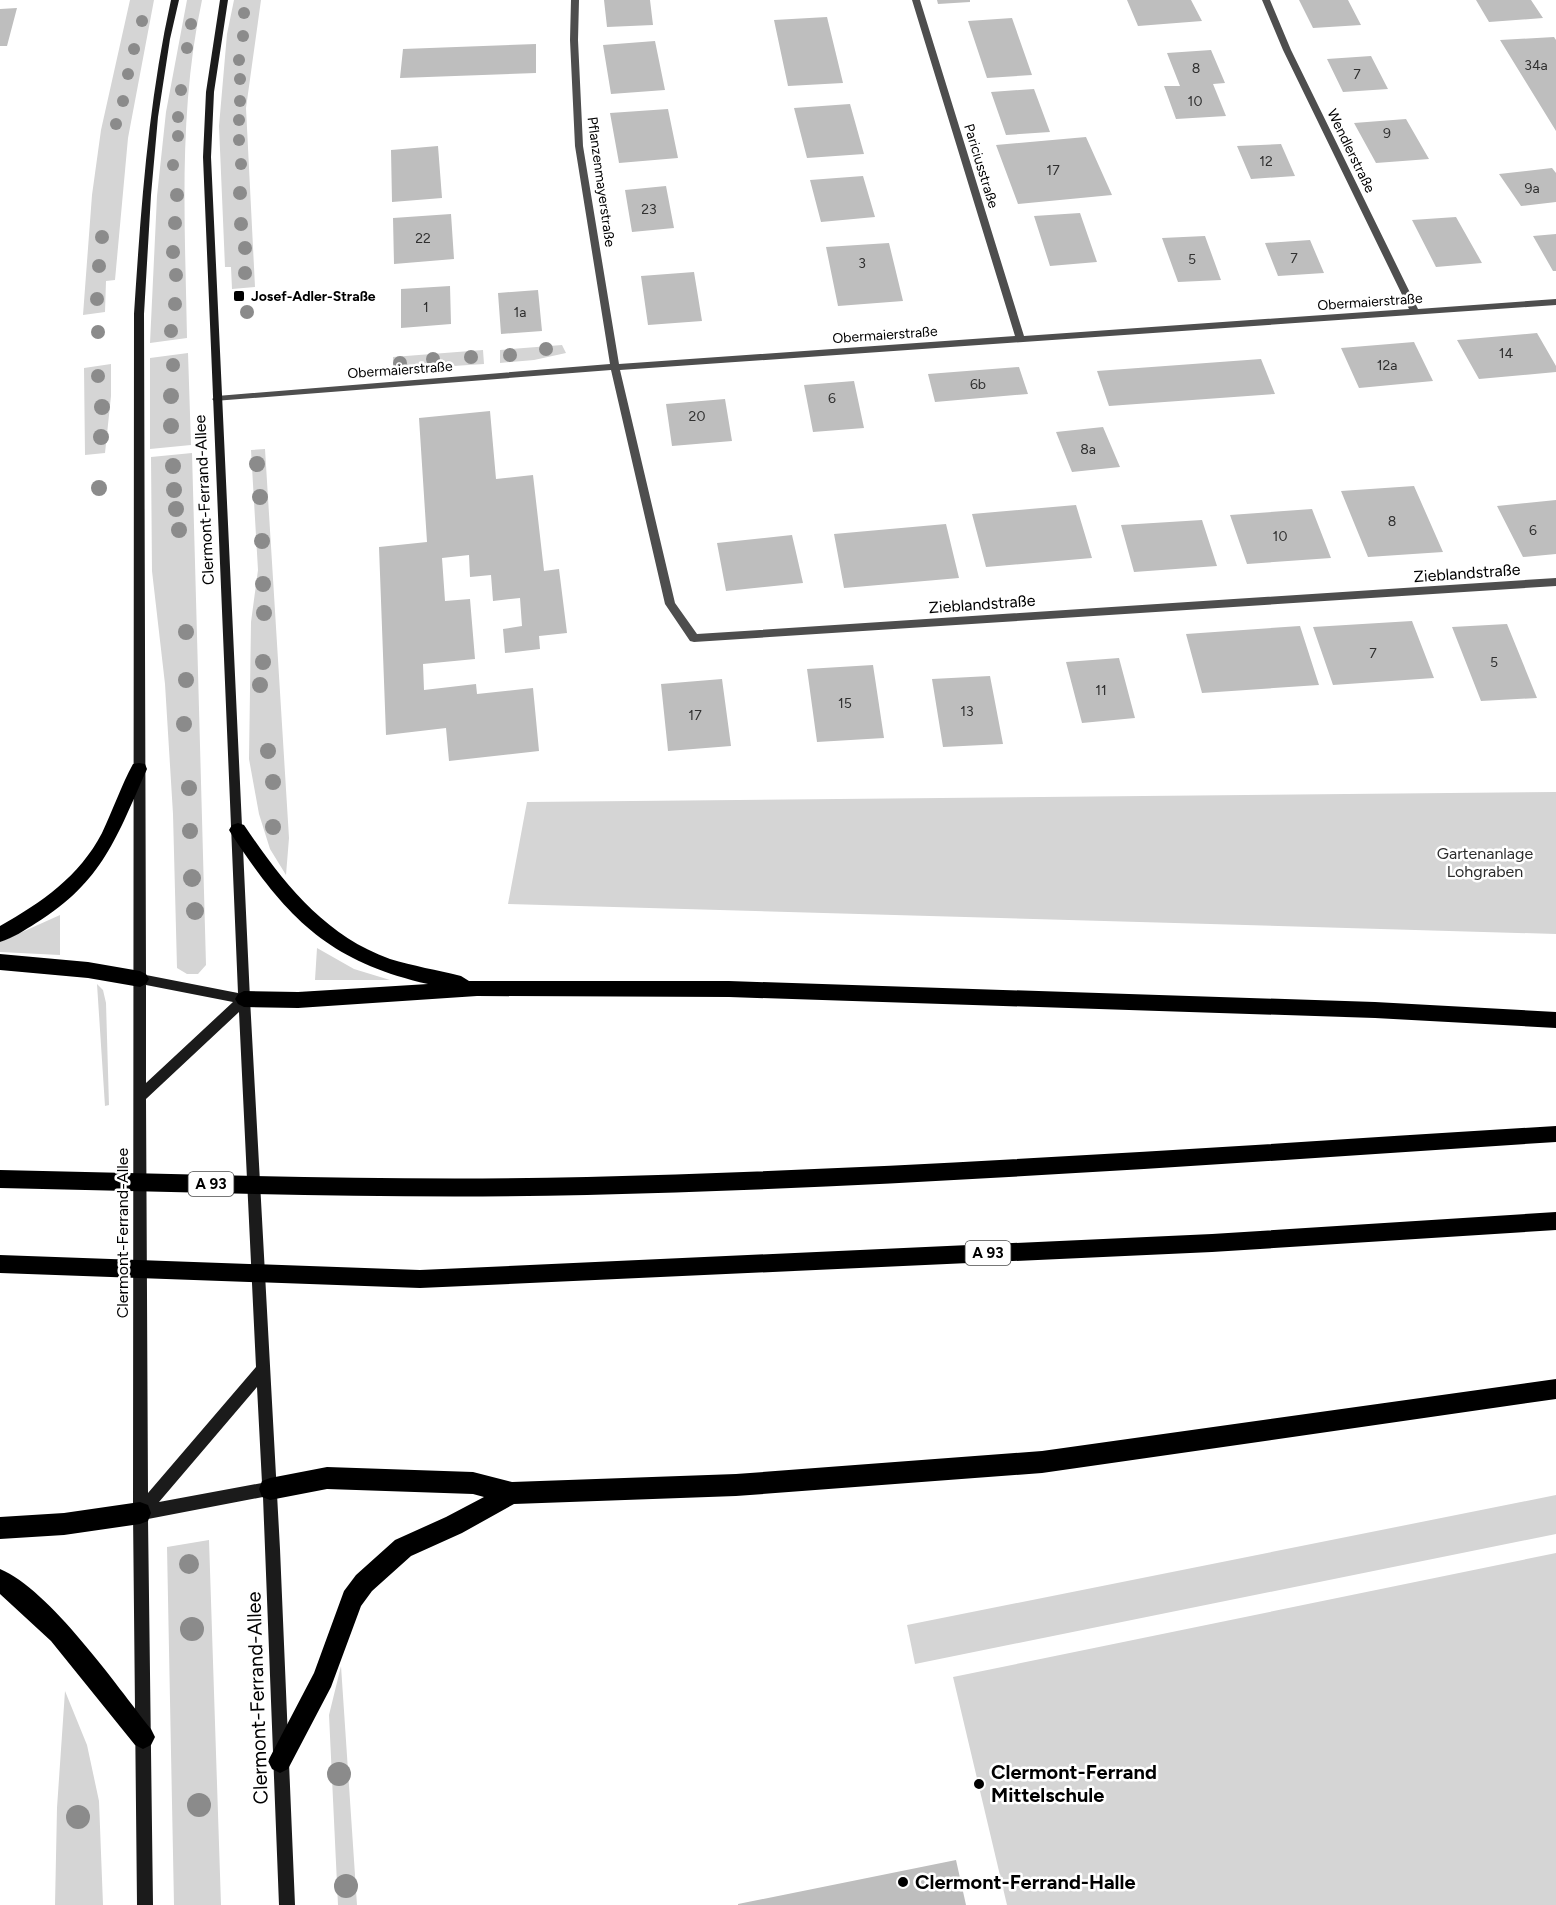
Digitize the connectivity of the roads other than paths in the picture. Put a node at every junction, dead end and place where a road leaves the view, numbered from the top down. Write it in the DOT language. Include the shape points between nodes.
graph roads {
  1 [pos="176,0"];
  2 [pos="224,0"];
  3 [pos="575,0"];
  4 [pos="916,0"];
  5 [pos="1266,0"];
  6 [pos="1556,302"];
  7 [pos="1414,312"];
  8 [pos="1020,339"];
  9 [pos="615,367"];
  10 [pos="217,399"];
  11 [pos="1556,582"];
  12 [pos="139,769"];
  13 [pos="238,830"];
  14 [pos="0,934"];
  15 [pos="0,962"];
  16 [pos="140,979"];
  17 [pos="477,988"];
  18 [pos="244,999"];
  19 [pos="1556,1020"];
  20 [pos="140,1098"];
  21 [pos="1556,1134"];
  22 [pos="0,1179"];
  23 [pos="1556,1221"];
  24 [pos="0,1264"];
  25 [pos="264,1369"];
  26 [pos="1556,1389"];
  27 [pos="270,1489"];
  28 [pos="512,1493"];
  29 [pos="140,1513"];
  30 [pos="0,1528"];
  31 [pos="0,1580"];
  32 [pos="143,1737"];
  33 [pos="280,1761"];
  34 [pos="146,1905"];
  35 [pos="287,1905"];
  1 -- 12 [label="street, Clermont-Ferrand-Allee" via="166,37 148,157 139,314"];
  2 -- 10 [label="street, Clermont-Ferrand-Allee" via="210,92 207,157"];
  3 -- 9 [label="street, Pflanzenmayerstraße" via="579,146"];
  4 -- 8 [label="street, Pariciusstraße"];
  5 -- 7 [label="street, Wendlerstraße"];
  6 -- 7 [label="street, Obermaierstraße"];
  7 -- 8 [label="street, Obermaierstraße"];
  8 -- 9 [label="street, Obermaierstraße"];
  9 -- 10 [label="street, Obermaierstraße"];
  9 -- 11 [label="street, Zieblandstraße" via="670,604 694,638"];
  10 -- 13 [label="street, Clermont-Ferrand-Allee"];
  12 -- 14 [label="highway" via="91,866 71,889"];
  12 -- 16 [label="street, Clermont-Ferrand-Allee"];
  13 -- 17 [label="highway" via="269,877 307,921 377,962"];
  13 -- 18 [label="street, Clermont-Ferrand-Allee"];
  15 -- 16 [label="highway"];
  16 -- 18 [label="street"];
  16 -- 20 [label="street, Clermont-Ferrand-Allee"];
  17 -- 18 [label="highway" via="298,1000"];
  17 -- 19 [label="highway" via="729,989 1376,1010"];
  18 -- 20 [label="street"];
  18 -- 25 [label="street, Clermont-Ferrand-Allee"];
  20 -- 29 [label="street, Clermont-Ferrand-Allee"];
  21 -- 22 [label="highway, A 93" via="870,1178 421,1188"];
  23 -- 24 [label="highway, A 93" via="1212,1243 420,1279"];
  25 -- 27 [label="street, Clermont-Ferrand-Allee"];
  25 -- 29 [label="street"];
  26 -- 28 [label="highway" via="1042,1462 736,1485"];
  27 -- 28 [label="highway" via="327,1478 473,1483"];
  27 -- 29 [label="street"];
  27 -- 33 [label="street, Clermont-Ferrand-Allee"];
  28 -- 33 [label="highway" via="403,1548 364,1583 352,1599 323,1679"];
  29 -- 30 [label="highway"];
  29 -- 32 [label="street, Clermont-Ferrand-Allee"];
  31 -- 32 [label="highway" via="28,1600 71,1646"];
  32 -- 34 [label="street, Clermont-Ferrand-Allee"];
  33 -- 35 [label="street, Clermont-Ferrand-Allee"];
}
